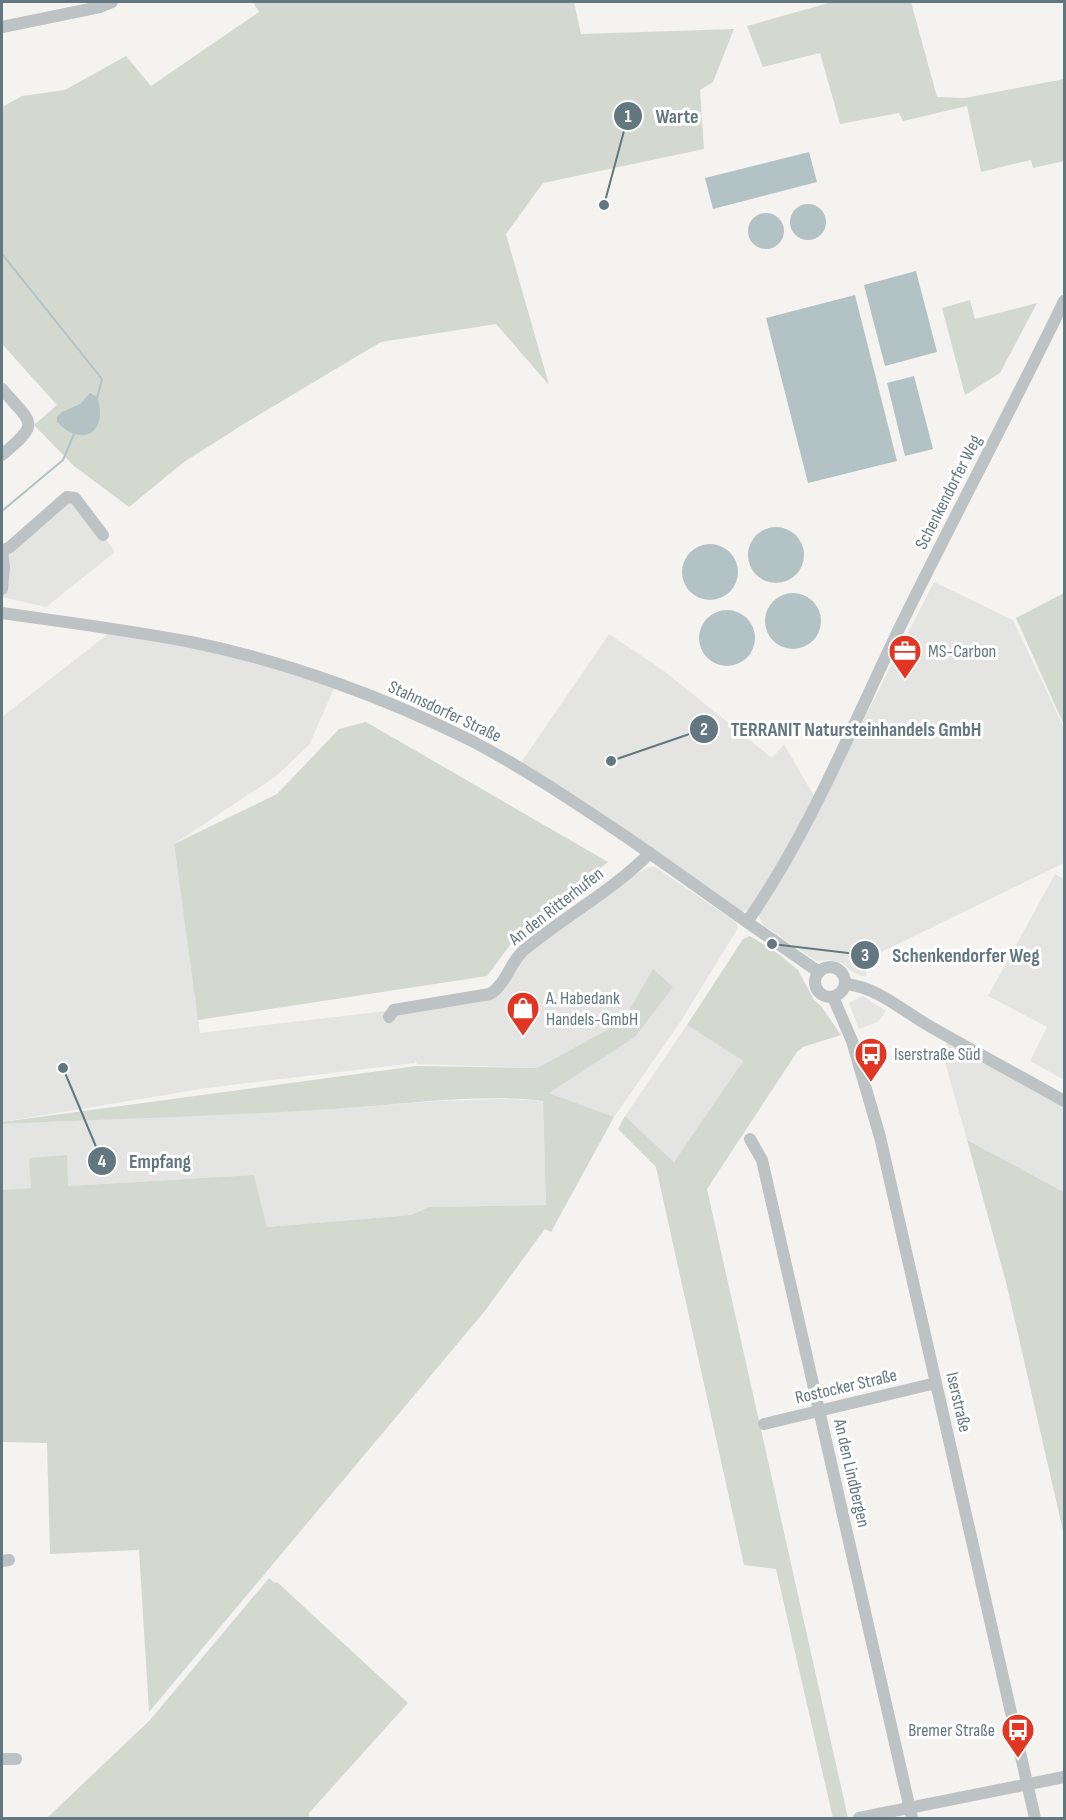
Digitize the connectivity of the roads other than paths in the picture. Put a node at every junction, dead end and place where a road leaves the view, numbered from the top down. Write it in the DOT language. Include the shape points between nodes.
graph roads {
  1 [pos="112,2"];
  2 [pos="2,27"];
  3 [pos="1065,301"];
  4 [pos="2,389"];
  5 [pos="2,455"];
  6 [pos="103,535"];
  7 [pos="2,551"];
  8 [pos="2,589"];
  9 [pos="2,613"];
  10 [pos="650,853"];
  11 [pos="747,922"];
  12 [pos="819,972"];
  13 [pos="846,984"];
  14 [pos="833,997"];
  15 [pos="389,1017"];
  16 [pos="1065,1101"];
  17 [pos="750,1139"];
  18 [pos="936,1383"];
  19 [pos="819,1410"];
  20 [pos="764,1424"];
  21 [pos="2,1759"];
  22 [pos="16,1759"];
  23 [pos="1065,1777"];
  24 [pos="1028,1783"];
  25 [pos="911,1814"];
  26 [pos="859,1818"];
  27 [pos="1035,1818"];
  1 -- 2 [label="street"];
  3 -- 11 [label="street, Schenkendorfer Weg" via="924,577 823,792"];
  4 -- 5 [label="street" via="28,419 30,427"];
  6 -- 7 [label="street" via="71,496"];
  7 -- 8 [label="street"];
  9 -- 10 [label="street, Stahnsdorfer Straße" via="193,643 299,671 378,699 518,766"];
  10 -- 11 [label="street, Stahnsdorfer Straße"];
  10 -- 15 [label="street, An den Ritterhufen" via="631,872 522,952 490,994 394,1010"];
  11 -- 12 [label="street, Stahnsdorfer Straße"];
  12 -- 13 [label="street" via="830,967 838,969"];
  12 -- 14 [label="street" via="817,990"];
  13 -- 14 [label="street"];
  13 -- 16 [label="street" via="879,993"];
  14 -- 18 [label="street, Iserstraße" via="852,1041 880,1137"];
  17 -- 19 [label="street, An den Lindbergen" via="762,1160"];
  18 -- 19 [label="street, Rostocker Straße"];
  18 -- 24 [label="street, Iserstraße"];
  19 -- 20 [label="street, Rostocker Straße"];
  19 -- 25 [label="street, An den Lindbergen"];
  21 -- 22 [label="street"];
  23 -- 24 [label="street"];
  24 -- 25 [label="street"];
  24 -- 27 [label="street, Iserstraße"];
  25 -- 26 [label="street"];
}
